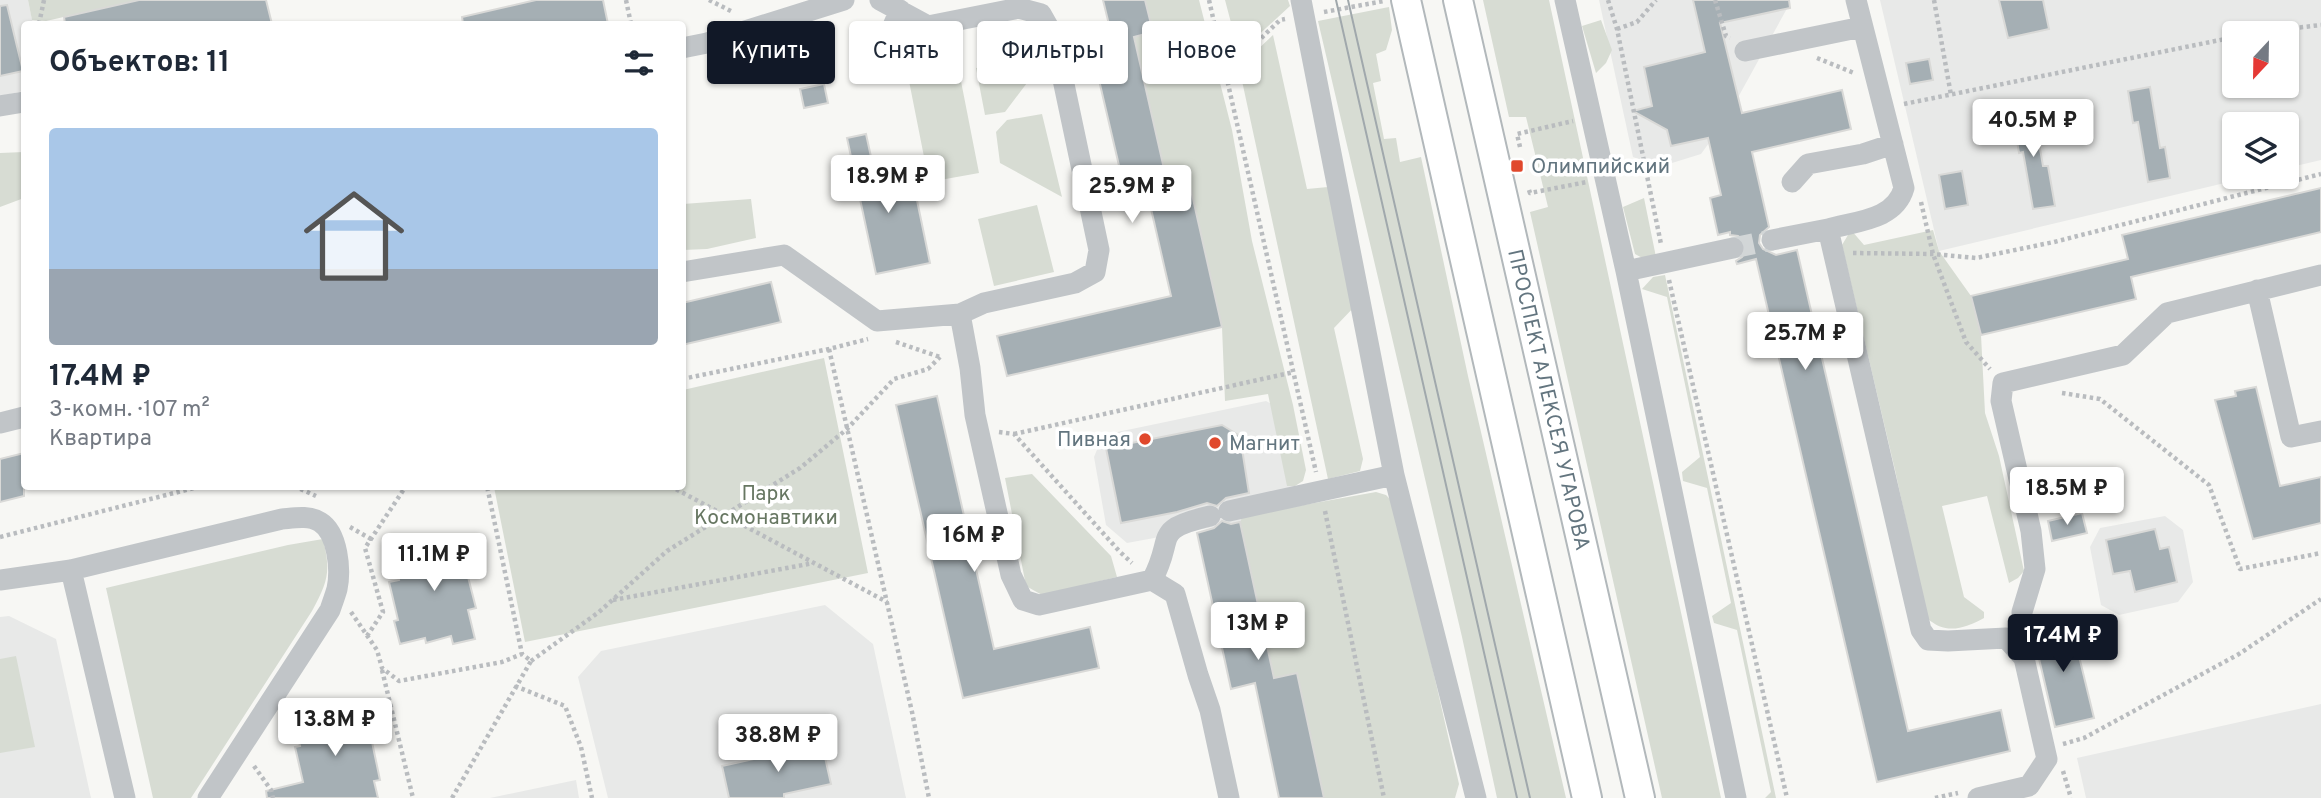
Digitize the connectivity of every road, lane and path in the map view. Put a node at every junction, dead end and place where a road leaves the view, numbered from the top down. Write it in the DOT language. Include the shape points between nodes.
graph roads {
  1 [pos="44,0"];
  2 [pos="626,0"];
  3 [pos="709,0"];
  4 [pos="844,0"];
  5 [pos="1209,0"];
  6 [pos="1301,0"];
  7 [pos="1325,0"];
  8 [pos="1406,0"];
  9 [pos="1458,0"];
  10 [pos="1564,0"];
  11 [pos="1608,0"];
  12 [pos="1656,0"];
  13 [pos="1856,0"];
  14 [pos="1934,0"];
  15 [pos="889,3"];
  16 [pos="1328,11"];
  17 [pos="744,17"];
  18 [pos="40,21"];
  19 [pos="630,21"];
  20 [pos="887,21"];
  21 [pos="2321,25"];
  22 [pos="1862,27"];
  23 [pos="2300,27"];
  24 [pos="1617,29"];
  25 [pos="2222,40"];
  26 [pos="686,47"];
  27 [pos="1745,51"];
  28 [pos="1951,94"];
  29 [pos="21,102"];
  30 [pos="1900,105"];
  31 [pos="0,106"];
  32 [pos="1591,117"];
  33 [pos="1893,144"];
  34 [pos="1522,158"];
  35 [pos="2321,174"];
  36 [pos="1605,179"];
  37 [pos="1527,181"];
  38 [pos="1792,182"];
  39 [pos="1920,200"];
  40 [pos="1828,229"];
  41 [pos="1772,240"];
  42 [pos="1733,248"];
  43 [pos="1833,253"];
  44 [pos="1933,254"];
  45 [pos="1665,262"];
  46 [pos="686,271"];
  47 [pos="1626,271"];
  48 [pos="2321,275"];
  49 [pos="2257,290"];
  50 [pos="961,314"];
  51 [pos="878,329"];
  52 [pos="829,349"];
  53 [pos="940,357"];
  54 [pos="970,368"];
  55 [pos="1294,372"];
  56 [pos="686,378"];
  57 [pos="2003,383"];
  58 [pos="2058,392"];
  59 [pos="21,418"];
  60 [pos="0,423"];
  61 [pos="847,429"];
  62 [pos="2321,431"];
  63 [pos="995,432"];
  64 [pos="1014,434"];
  65 [pos="1394,475"];
  66 [pos="186,490"];
  67 [pos="403,490"];
  68 [pos="487,490"];
  69 [pos="678,490"];
  70 [pos="1320,490"];
  71 [pos="725,515"];
  72 [pos="0,537"];
  73 [pos="2321,553"];
  74 [pos="815,562"];
  75 [pos="71,570"];
  76 [pos="0,580"];
  77 [pos="1152,580"];
  78 [pos="337,590"];
  79 [pos="2321,599"];
  80 [pos="612,600"];
  81 [pos="887,602"];
  82 [pos="367,636"];
  83 [pos="522,654"];
  84 [pos="2024,658"];
  85 [pos="531,661"];
  86 [pos="382,668"];
  87 [pos="515,686"];
  88 [pos="241,747"];
  89 [pos="2047,759"];
  90 [pos="125,798"];
  91 [pos="208,798"];
  92 [pos="272,798"];
  93 [pos="413,798"];
  94 [pos="452,798"];
  95 [pos="592,798"];
  96 [pos="929,798"];
  97 [pos="1229,798"];
  98 [pos="1384,798"];
  99 [pos="1476,798"];
  100 [pos="1587,798"];
  101 [pos="1640,798"];
  102 [pos="1736,798"];
  103 [pos="1787,798"];
  104 [pos="1978,798"];
  1 -- 18 [label="path"];
  2 -- 19 [label="path"];
  3 -- 17 [label="path"];
  4 -- 26 [label="street"];
  5 -- 55 [label="path"];
  6 -- 65 [label="street"];
  7 -- 16 [label="path"];
  8 -- 100 [label="main road"];
  9 -- 101 [label="main road, ПРОСПЕКТ АЛЕКСЕЯ УГАРОВА"];
  10 -- 32 [label="street"];
  11 -- 24 [label="path"];
  12 -- 24 [label="path" via="1637,22"];
  13 -- 22 [label="street"];
  14 -- 28 [label="path"];
  15 -- 20 [label="street"];
  15 -- 50 [label="street" via="928,26 1019,8 1041,14 1054,37 1098,250 1095,272 1074,283 984,303"];
  21 -- 23 [label="path"];
  22 -- 27 [label="street"];
  22 -- 33 [label="street"];
  24 -- 45 [label="path"];
  25 -- 28 [label="path"];
  28 -- 30 [label="path"];
  29 -- 31 [label="street"];
  32 -- 34 [label="path" via="1517,134"];
  32 -- 36 [label="street"];
  33 -- 38 [label="street" via="1808,164"];
  33 -- 40 [label="street" via="1904,188 1900,201 1885,214"];
  35 -- 44 [label="path" via="2054,242 1976,258"];
  36 -- 37 [label="path" via="1530,193"];
  36 -- 47 [label="street"];
  39 -- 44 [label="path"];
  40 -- 41 [label="street"];
  40 -- 43 [label="street"];
  42 -- 45 [label="street"];
  43 -- 44 [label="path"];
  43 -- 84 [label="street" via="1921,630 1928,640 2006,638"];
  44 -- 57 [label="path" via="1966,342"];
  45 -- 47 [label="street"];
  45 -- 103 [label="path"];
  46 -- 51 [label="street" via="784,255"];
  47 -- 102 [label="street"];
  48 -- 49 [label="street"];
  49 -- 57 [label="street" via="2167,313 2123,355"];
  49 -- 62 [label="street" via="2291,437"];
  50 -- 51 [label="street"];
  50 -- 54 [label="street"];
  51 -- 52 [label="path"];
  51 -- 53 [label="path"];
  52 -- 56 [label="path"];
  52 -- 61 [label="path"];
  53 -- 54 [label="path"];
  53 -- 61 [label="path" via="928,369 894,379"];
  54 -- 77 [label="street" via="975,415 1011,576 1023,600 1039,604"];
  55 -- 64 [label="path"];
  55 -- 70 [label="path"];
  57 -- 84 [label="street" via="2001,401 2031,531 2035,569 2022,612"];
  58 -- 73 [label="path" via="2100,399 2209,485 2240,569"];
  59 -- 60 [label="street"];
  61 -- 71 [label="path" via="800,468"];
  61 -- 81 [label="path"];
  63 -- 64 [label="path"];
  64 -- 77 [label="path" via="1120,552"];
  65 -- 70 [label="street"];
  65 -- 99 [label="street"];
  66 -- 72 [label="path"];
  67 -- 82 [label="path" via="365,548 383,611"];
  68 -- 83 [label="path"];
  69 -- 71 [label="path"];
  70 -- 77 [label="street" via="1183,522 1167,535"];
  70 -- 98 [label="path"];
  71 -- 74 [label="path"];
  71 -- 80 [label="path" via="667,551"];
  74 -- 80 [label="path"];
  74 -- 81 [label="path"];
  75 -- 76 [label="street"];
  75 -- 78 [label="street" via="282,519 308,517 321,522 332,535"];
  75 -- 90 [label="street"];
  77 -- 97 [label="street" via="1175,594 1210,710"];
  78 -- 82 [label="path"];
  78 -- 88 [label="street" via="330,611"];
  79 -- 89 [label="path" via="2239,654 2084,738 2063,744"];
  80 -- 85 [label="path"];
  81 -- 96 [label="path"];
  82 -- 86 [label="path"];
  83 -- 85 [label="path"];
  83 -- 86 [label="path" via="502,662 399,681"];
  84 -- 89 [label="street"];
  85 -- 87 [label="path"];
  86 -- 93 [label="path"];
  87 -- 94 [label="path"];
  87 -- 95 [label="path" via="565,706 581,747"];
  88 -- 91 [label="street"];
  88 -- 92 [label="path"];
  89 -- 104 [label="street" via="2029,786"];
}
